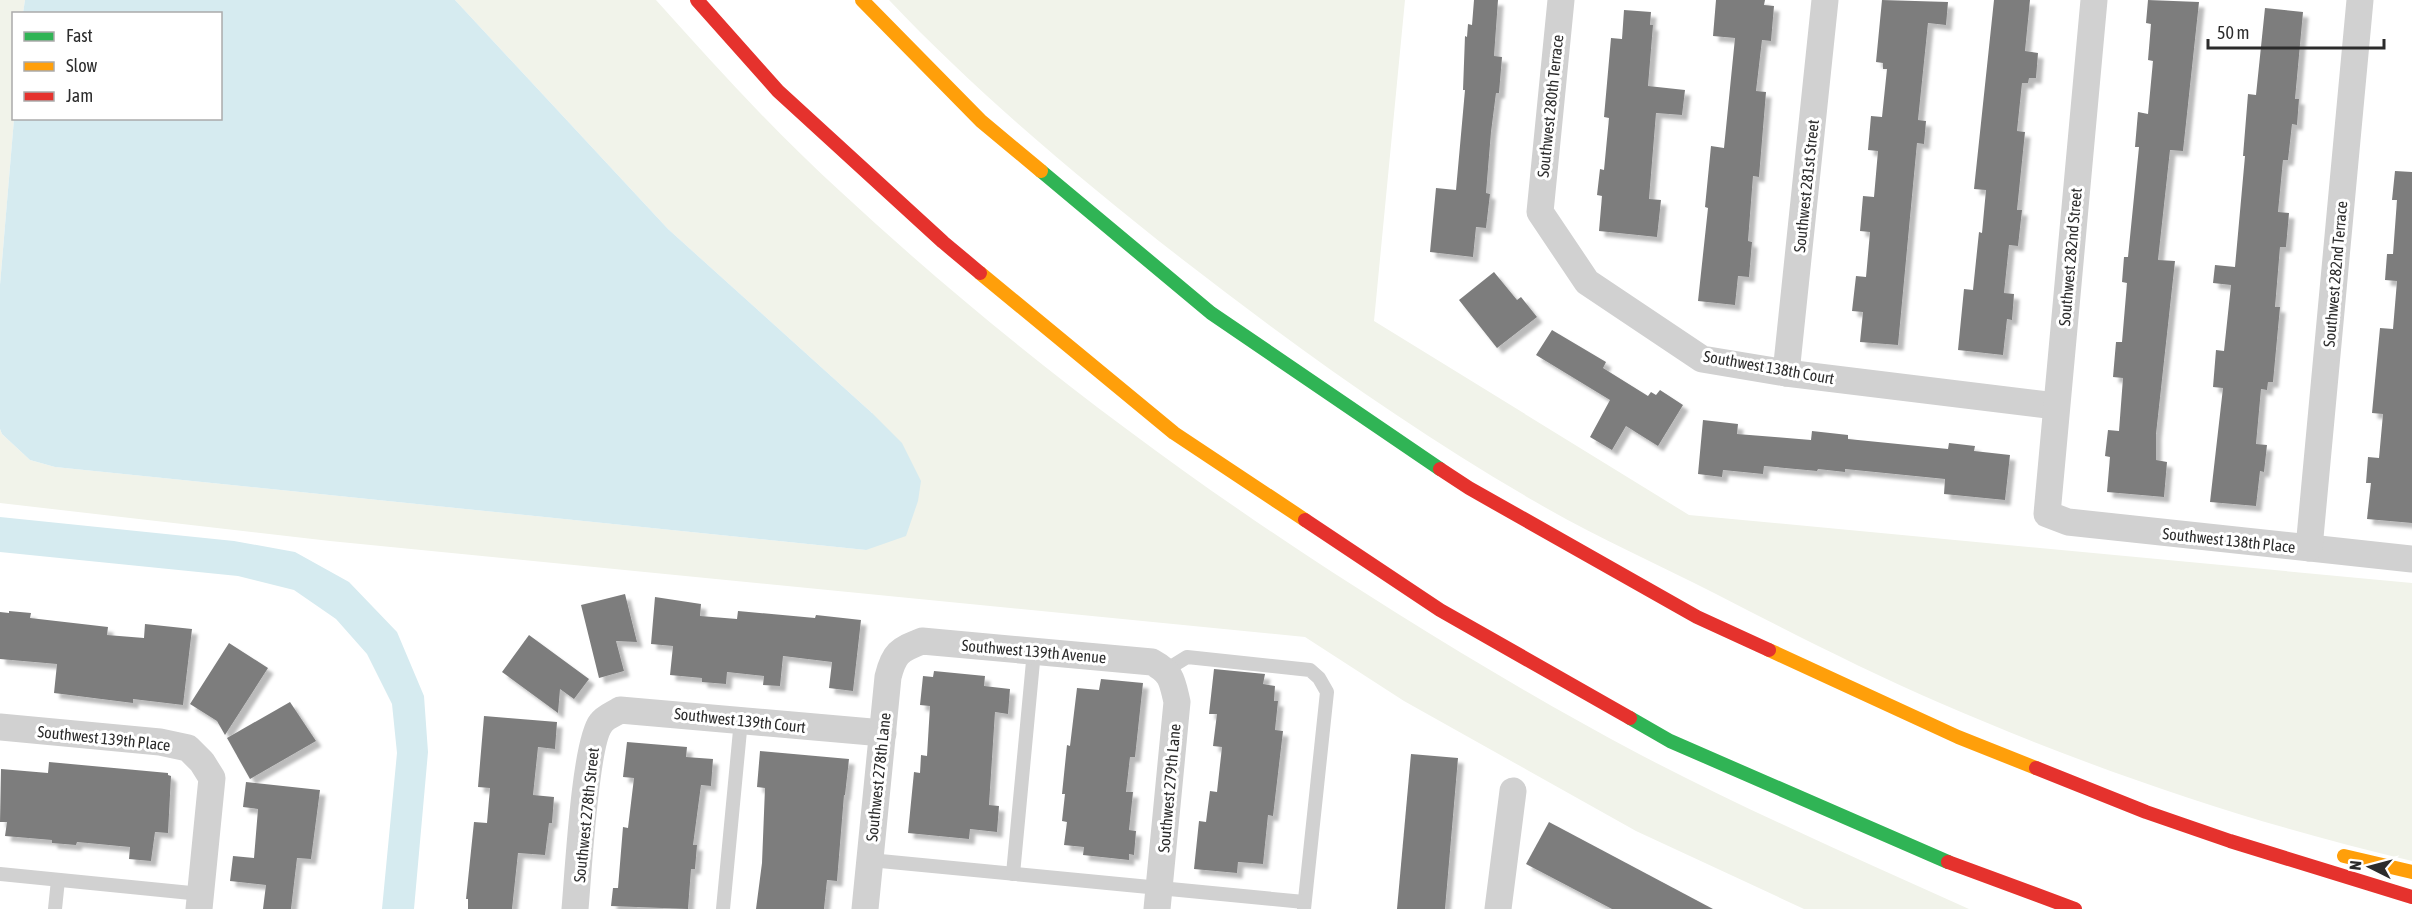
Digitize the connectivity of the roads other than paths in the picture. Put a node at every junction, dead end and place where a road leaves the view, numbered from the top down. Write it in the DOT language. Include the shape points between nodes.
graph roads {
  1 [pos="697,0"];
  2 [pos="862,0"];
  3 [pos="1561,0"];
  4 [pos="1825,0"];
  5 [pos="2094,0"];
  6 [pos="2361,0"];
  7 [pos="1540,212"];
  8 [pos="1786,373"];
  9 [pos="2056,406"];
  10 [pos="2047,514"];
  11 [pos="2309,548"];
  12 [pos="2412,559"];
  13 [pos="902,648"];
  14 [pos="1034,651"];
  15 [pos="1166,670"];
  16 [pos="741,720"];
  17 [pos="601,722"];
  18 [pos="0,727"];
  19 [pos="883,734"];
  20 [pos="1513,791"];
  21 [pos="2230,841"];
  22 [pos="2299,849"];
  23 [pos="2333,854"];
  24 [pos="870,860"];
  25 [pos="2412,872"];
  26 [pos="1013,873"];
  27 [pos="0,874"];
  28 [pos="58,880"];
  29 [pos="2412,897"];
  30 [pos="1158,898"];
  31 [pos="200,902"];
  32 [pos="1304,905"];
  33 [pos="1506,905"];
  34 [pos="55,909"];
  35 [pos="575,909"];
  36 [pos="723,909"];
  37 [pos="865,909"];
  38 [pos="2075,909"];
  1 -- 38 [label="highway" via="778,91 943,242 1174,433 1430,603 1670,741 1935,856"];
  2 -- 21 [label="highway" via="981,121 1211,313 1469,488 1707,622 1958,737"];
  3 -- 7 [label="street, Southwest 280th Terrace"];
  4 -- 8 [label="street, Southwest 281st Street"];
  5 -- 9 [label="street, Southwest 282nd Street"];
  6 -- 11 [label="street, Southwest 282nd Terrace"];
  7 -- 8 [label="street, Southwest 138th Court" via="1587,282 1702,359"];
  8 -- 9 [label="street, Southwest 138th Court"];
  9 -- 10 [label="street, Southwest 282nd Street"];
  10 -- 11 [label="street, Southwest 138th Place" via="2068,522"];
  11 -- 12 [label="street, Southwest 138th Place"];
  13 -- 14 [label="street, Southwest 139th Avenue" via="922,641"];
  13 -- 19 [label="street, Southwest 278th Lane" via="892,660 888,677"];
  14 -- 15 [label="street, Southwest 139th Avenue" via="1152,662"];
  14 -- 26 [label="lane"];
  15 -- 30 [label="street, Southwest 279th Lane" via="1173,681 1177,702"];
  15 -- 32 [label="lane" via="1188,657 1310,670 1319,678 1327,692"];
  16 -- 17 [label="street, Southwest 139th Court" via="620,710"];
  16 -- 19 [label="street, Southwest 139th Court"];
  16 -- 36 [label="lane"];
  17 -- 35 [label="street, Southwest 278th Street" via="589,764"];
  18 -- 31 [label="street, Southwest 139th Place" via="188,747 212,778"];
  19 -- 24 [label="street, Southwest 278th Lane"];
  20 -- 33 [label="street"];
  21 -- 22 [label="highway"];
  21 -- 29 [label="highway"];
  23 -- 25 [label="highway"];
  24 -- 26 [label="lane"];
  24 -- 37 [label="street, Southwest 278th Lane"];
  26 -- 30 [label="lane"];
  27 -- 28 [label="lane"];
  28 -- 31 [label="lane"];
  28 -- 34 [label="lane"];
  30 -- 32 [label="lane"];
}
